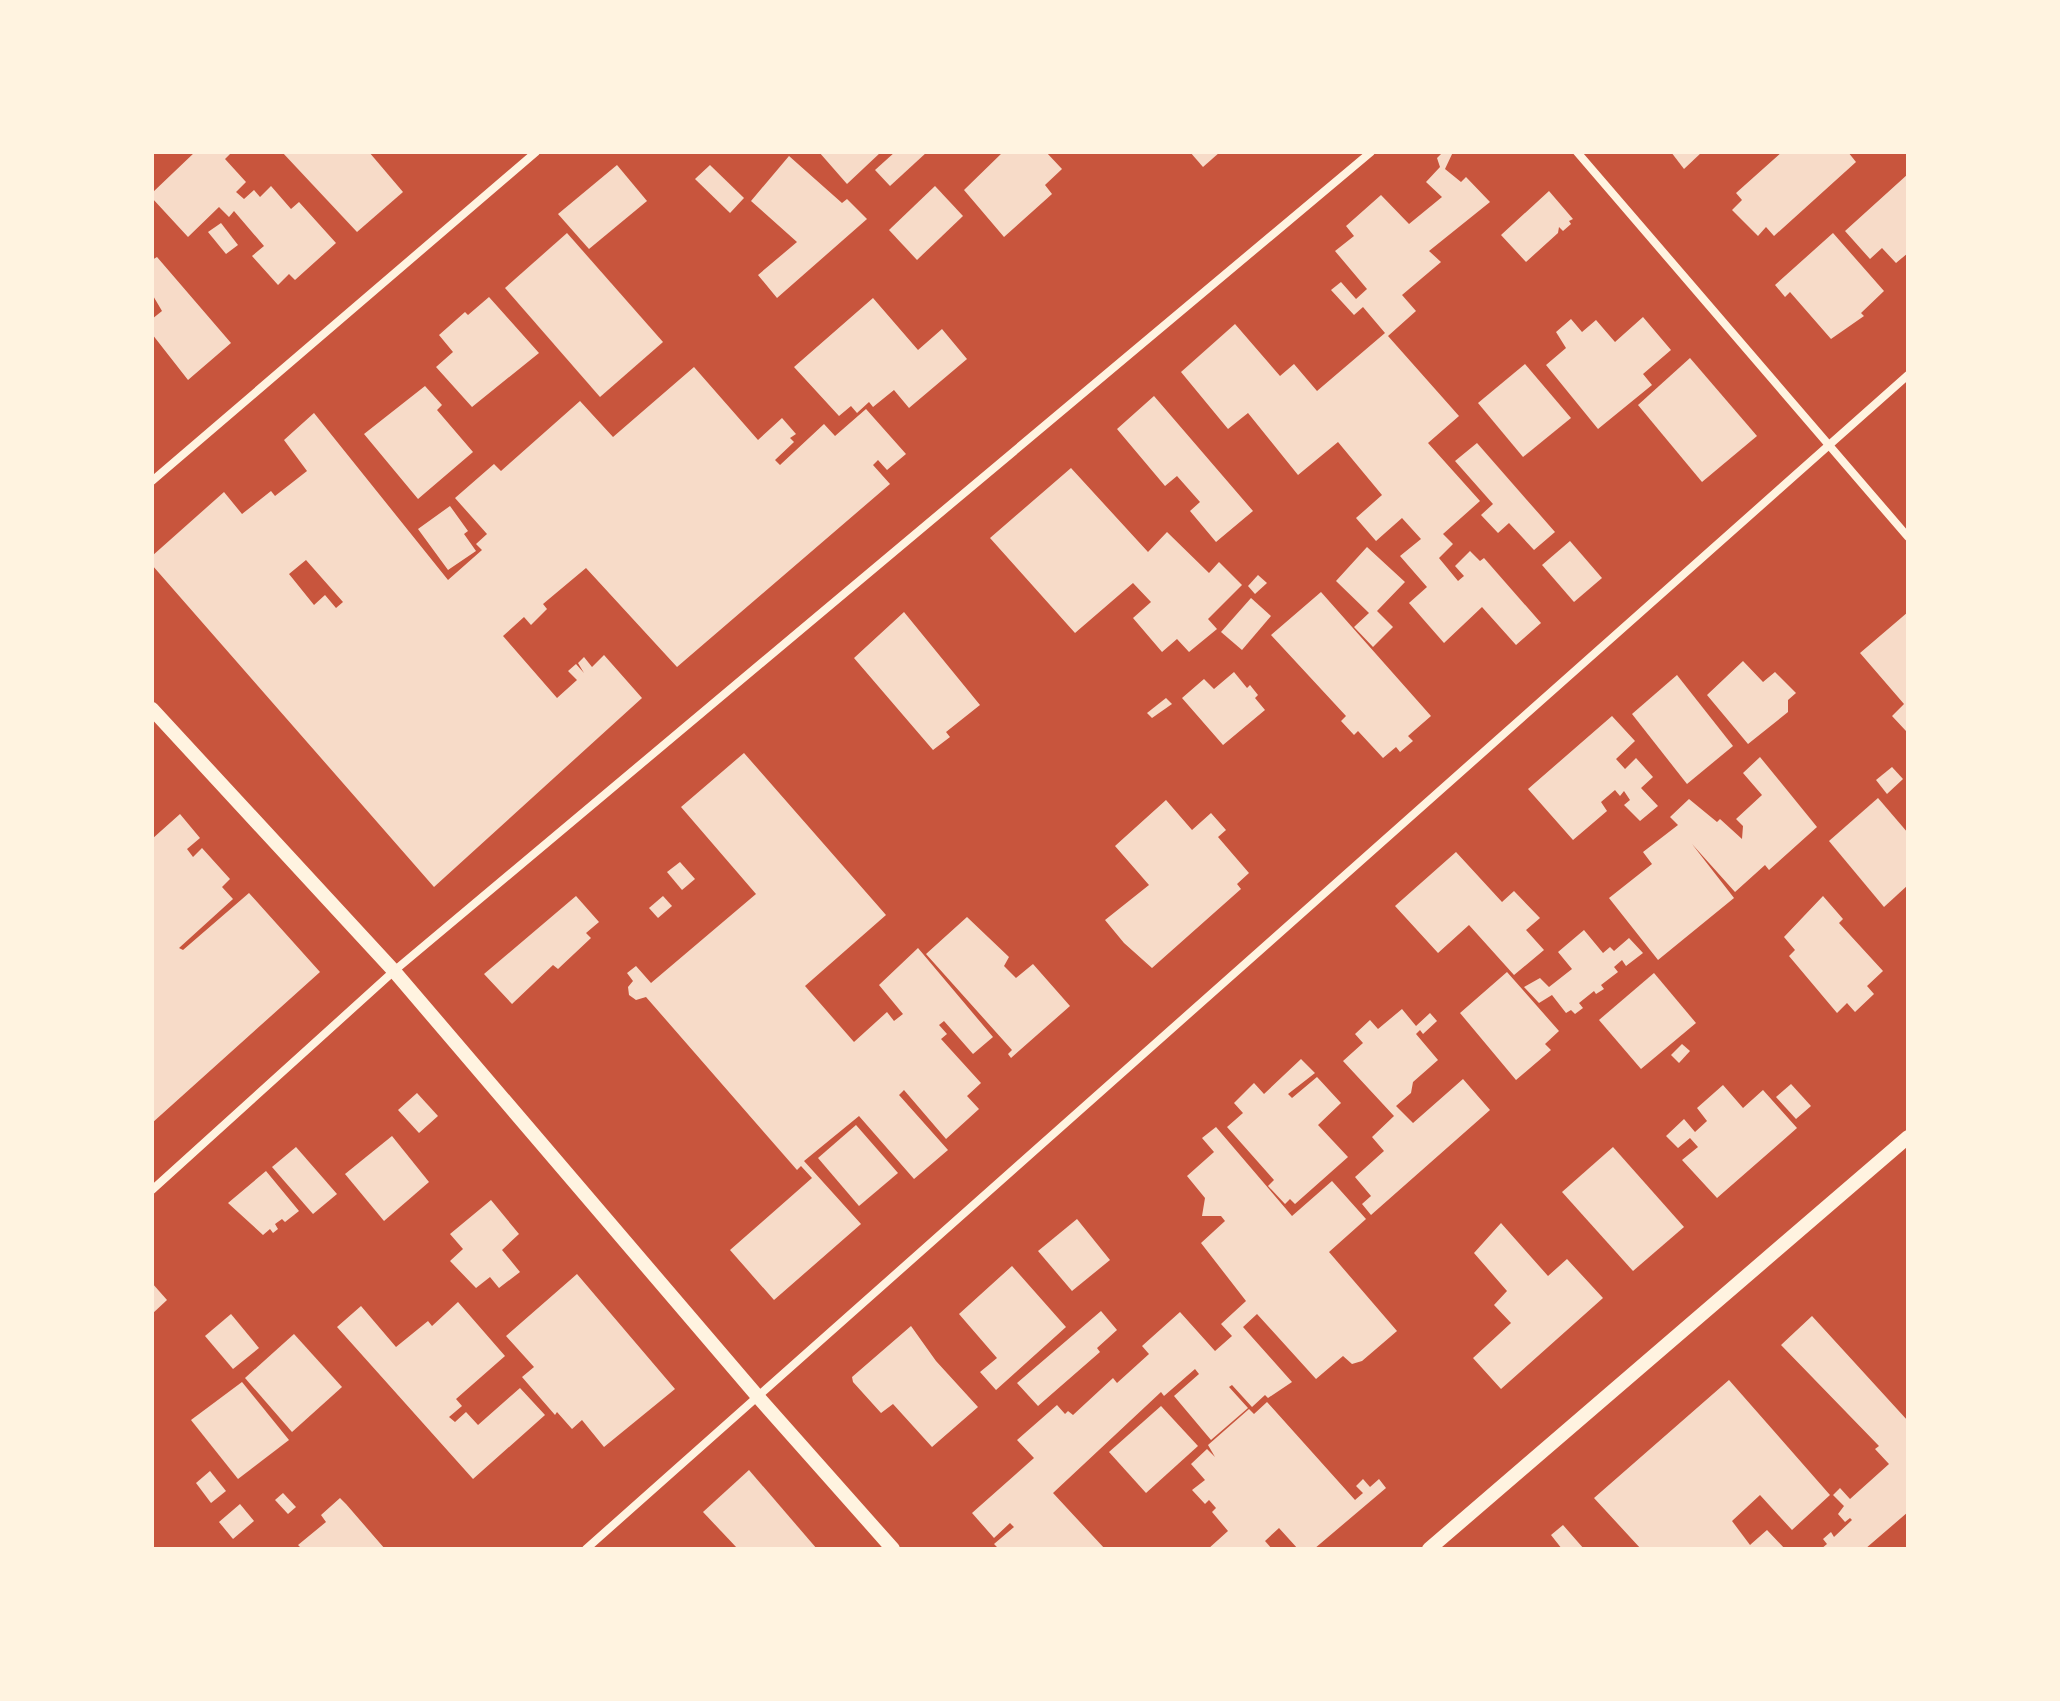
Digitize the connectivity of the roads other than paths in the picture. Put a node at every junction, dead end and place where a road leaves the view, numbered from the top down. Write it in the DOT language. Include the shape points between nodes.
graph roads {
  1 [pos="536,152"];
  2 [pos="1371,152"];
  3 [pos="1577,152"];
  4 [pos="1908,375"];
  5 [pos="1827,444"];
  6 [pos="152,481"];
  7 [pos="1908,537"];
  8 [pos="152,709"];
  9 [pos="394,971"];
  10 [pos="1908,1137"];
  11 [pos="152,1190"];
  12 [pos="759,1398"];
  13 [pos="586,1549"];
  14 [pos="893,1549"];
  15 [pos="1429,1549"];
  1 -- 6 [label="street"];
  2 -- 9 [label="street"];
  3 -- 5 [label="street"];
  4 -- 5 [label="street"];
  5 -- 7 [label="street"];
  5 -- 12 [label="street"];
  8 -- 9 [label="street"];
  9 -- 11 [label="street"];
  9 -- 12 [label="street"];
  10 -- 15 [label="street"];
  12 -- 13 [label="street"];
  12 -- 14 [label="street"];
}
